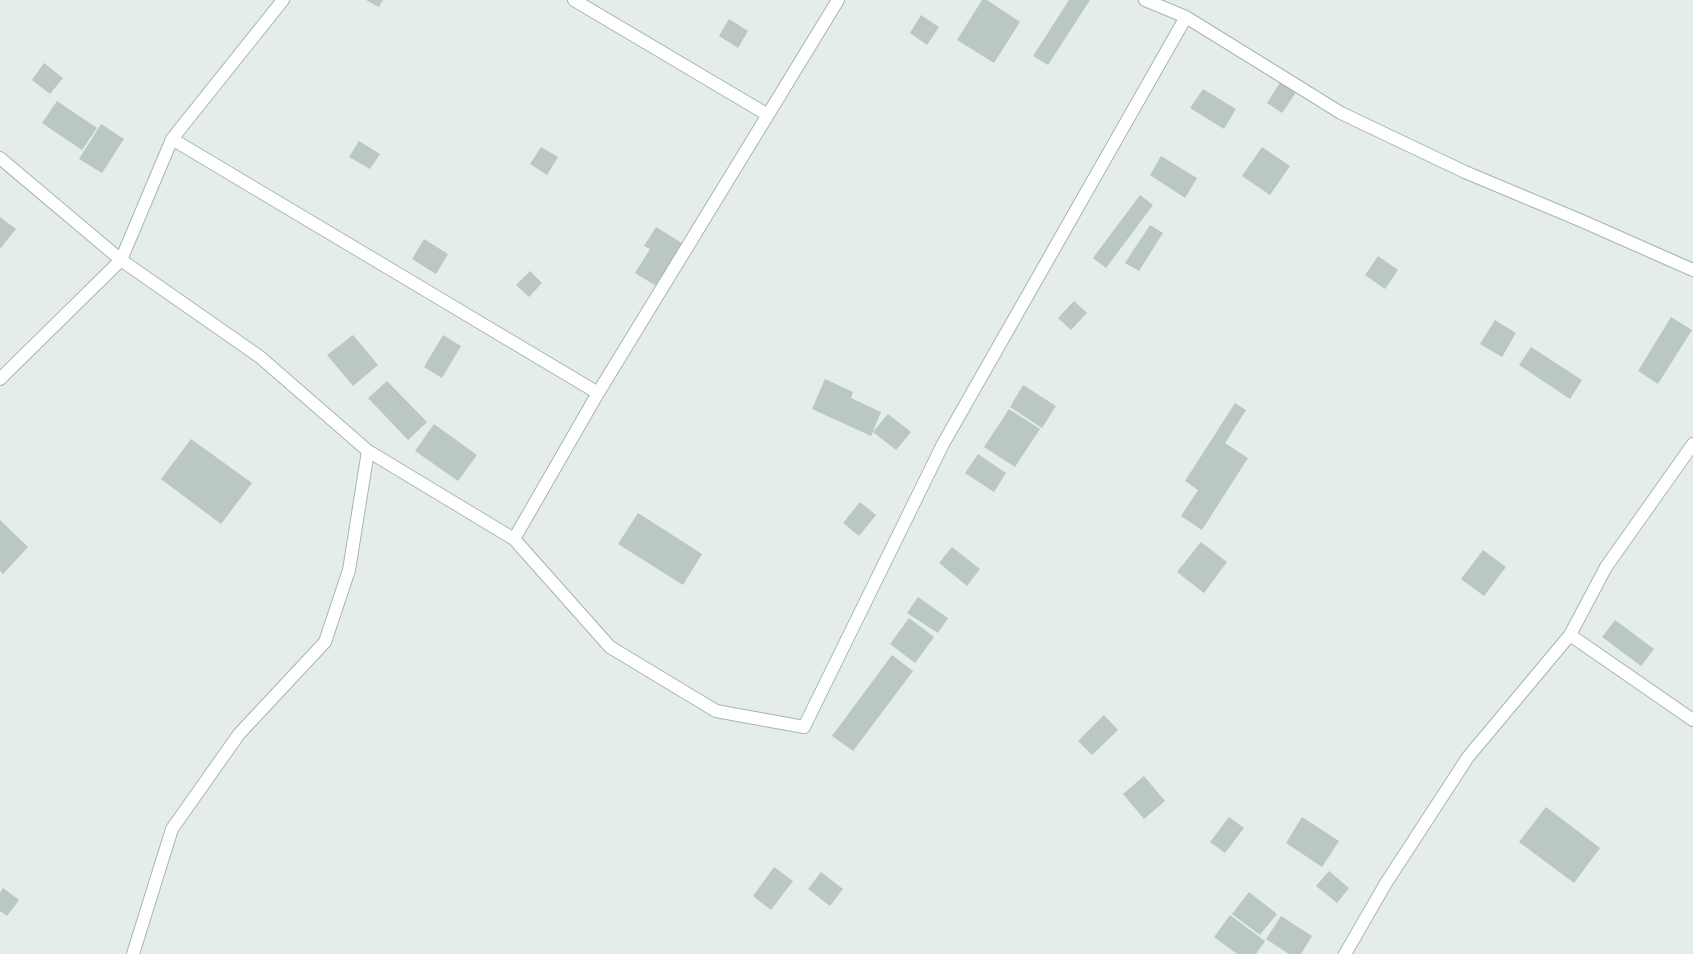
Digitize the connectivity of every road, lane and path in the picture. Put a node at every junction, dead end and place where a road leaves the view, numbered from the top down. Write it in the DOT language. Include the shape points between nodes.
graph roads {
  1 [pos="283,0"];
  2 [pos="574,0"];
  3 [pos="838,0"];
  4 [pos="1145,0"];
  5 [pos="1186,17"];
  6 [pos="768,115"];
  7 [pos="172,139"];
  8 [pos="0,158"];
  9 [pos="121,260"];
  10 [pos="1693,270"];
  11 [pos="0,379"];
  12 [pos="598,392"];
  13 [pos="1693,444"];
  14 [pos="368,451"];
  15 [pos="514,539"];
  16 [pos="1570,635"];
  17 [pos="1693,720"];
  18 [pos="133,954"];
  19 [pos="1345,954"];
  1 -- 7 [label="street"];
  2 -- 6 [label="street"];
  3 -- 6 [label="street"];
  4 -- 5 [label="street"];
  5 -- 10 [label="street" via="1340,113 1465,172"];
  5 -- 15 [label="street" via="943,444 804,727 716,711 610,647"];
  6 -- 12 [label="street"];
  7 -- 9 [label="street"];
  7 -- 12 [label="street"];
  8 -- 9 [label="street"];
  9 -- 11 [label="street"];
  9 -- 14 [label="street" via="260,357"];
  12 -- 15 [label="street"];
  13 -- 16 [label="street" via="1606,567"];
  14 -- 15 [label="street"];
  14 -- 18 [label="street" via="349,570 325,642 239,734 172,830"];
  16 -- 17 [label="street"];
  16 -- 19 [label="street" via="1468,757 1386,883"];
}
